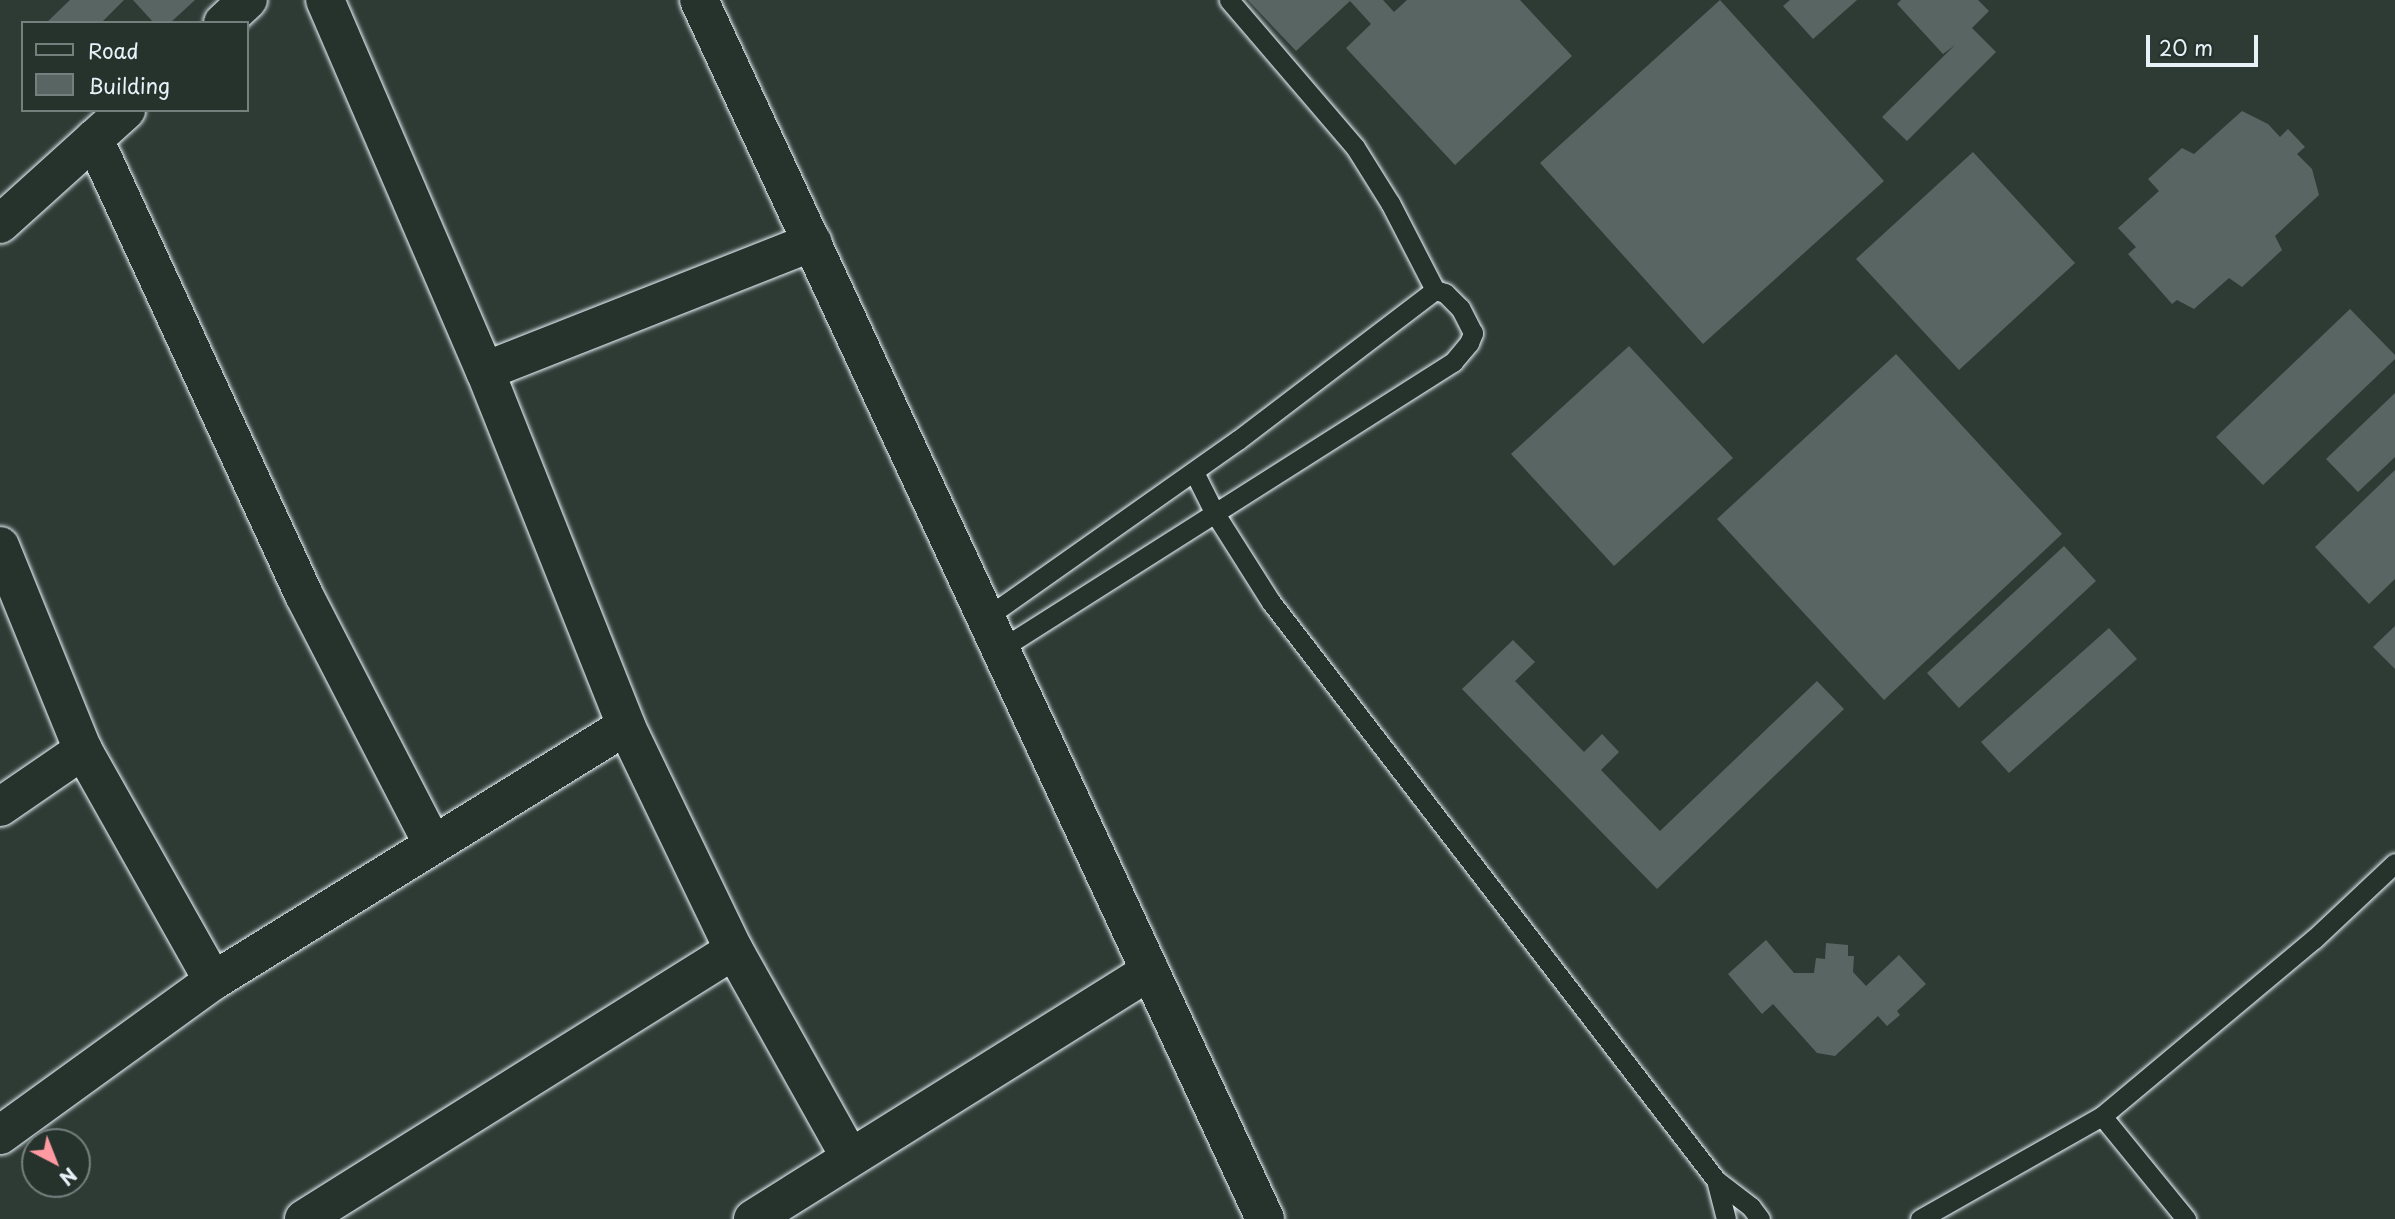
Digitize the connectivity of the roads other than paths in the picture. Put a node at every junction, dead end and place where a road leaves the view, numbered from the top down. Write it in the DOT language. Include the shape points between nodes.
graph roads {
  1 [pos="248,0"];
  2 [pos="325,0"];
  3 [pos="699,0"];
  4 [pos="1229,0"];
  5 [pos="225,21"];
  6 [pos="124,112"];
  7 [pos="94,139"];
  8 [pos="0,224"];
  9 [pos="812,242"];
  10 [pos="1435,290"];
  11 [pos="485,371"];
  12 [pos="1194,472"];
  13 [pos="1214,512"];
  14 [pos="0,546"];
  15 [pos="992,634"];
  16 [pos="626,726"];
  17 [pos="83,750"];
  18 [pos="0,807"];
  19 [pos="433,845"];
  20 [pos="2395,863"];
  21 [pos="734,950"];
  22 [pos="1150,971"];
  23 [pos="213,981"];
  24 [pos="2102,1116"];
  25 [pos="0,1135"];
  26 [pos="849,1156"];
  27 [pos="1716,1180"];
  28 [pos="304,1219"];
  29 [pos="753,1219"];
  30 [pos="1265,1219"];
  31 [pos="1726,1219"];
  32 [pos="1760,1219"];
  33 [pos="1920,1219"];
  34 [pos="2186,1219"];
  1 -- 5 [label="street"];
  2 -- 11 [label="street"];
  3 -- 9 [label="street"];
  4 -- 10 [label="lane" via="1354,147 1390,203"];
  6 -- 7 [label="street"];
  7 -- 8 [label="street"];
  7 -- 19 [label="street" via="304,596"];
  9 -- 11 [label="street"];
  9 -- 15 [label="street"];
  10 -- 12 [label="lane"];
  10 -- 13 [label="lane" via="1460,308 1473,332 1453,362"];
  11 -- 16 [label="street"];
  12 -- 13 [label="lane"];
  12 -- 15 [label="lane"];
  13 -- 15 [label="lane"];
  13 -- 27 [label="lane" via="1271,602"];
  14 -- 17 [label="street"];
  15 -- 22 [label="street"];
  16 -- 19 [label="street"];
  16 -- 21 [label="street"];
  17 -- 18 [label="street"];
  17 -- 23 [label="street"];
  19 -- 23 [label="street"];
  20 -- 24 [label="lane" via="2314,939"];
  21 -- 26 [label="street"];
  21 -- 28 [label="street"];
  22 -- 26 [label="street"];
  22 -- 30 [label="street"];
  23 -- 25 [label="street"];
  24 -- 33 [label="lane"];
  24 -- 34 [label="lane"];
  26 -- 29 [label="street"];
  27 -- 31 [label="lane"];
  27 -- 32 [label="lane"];
}
